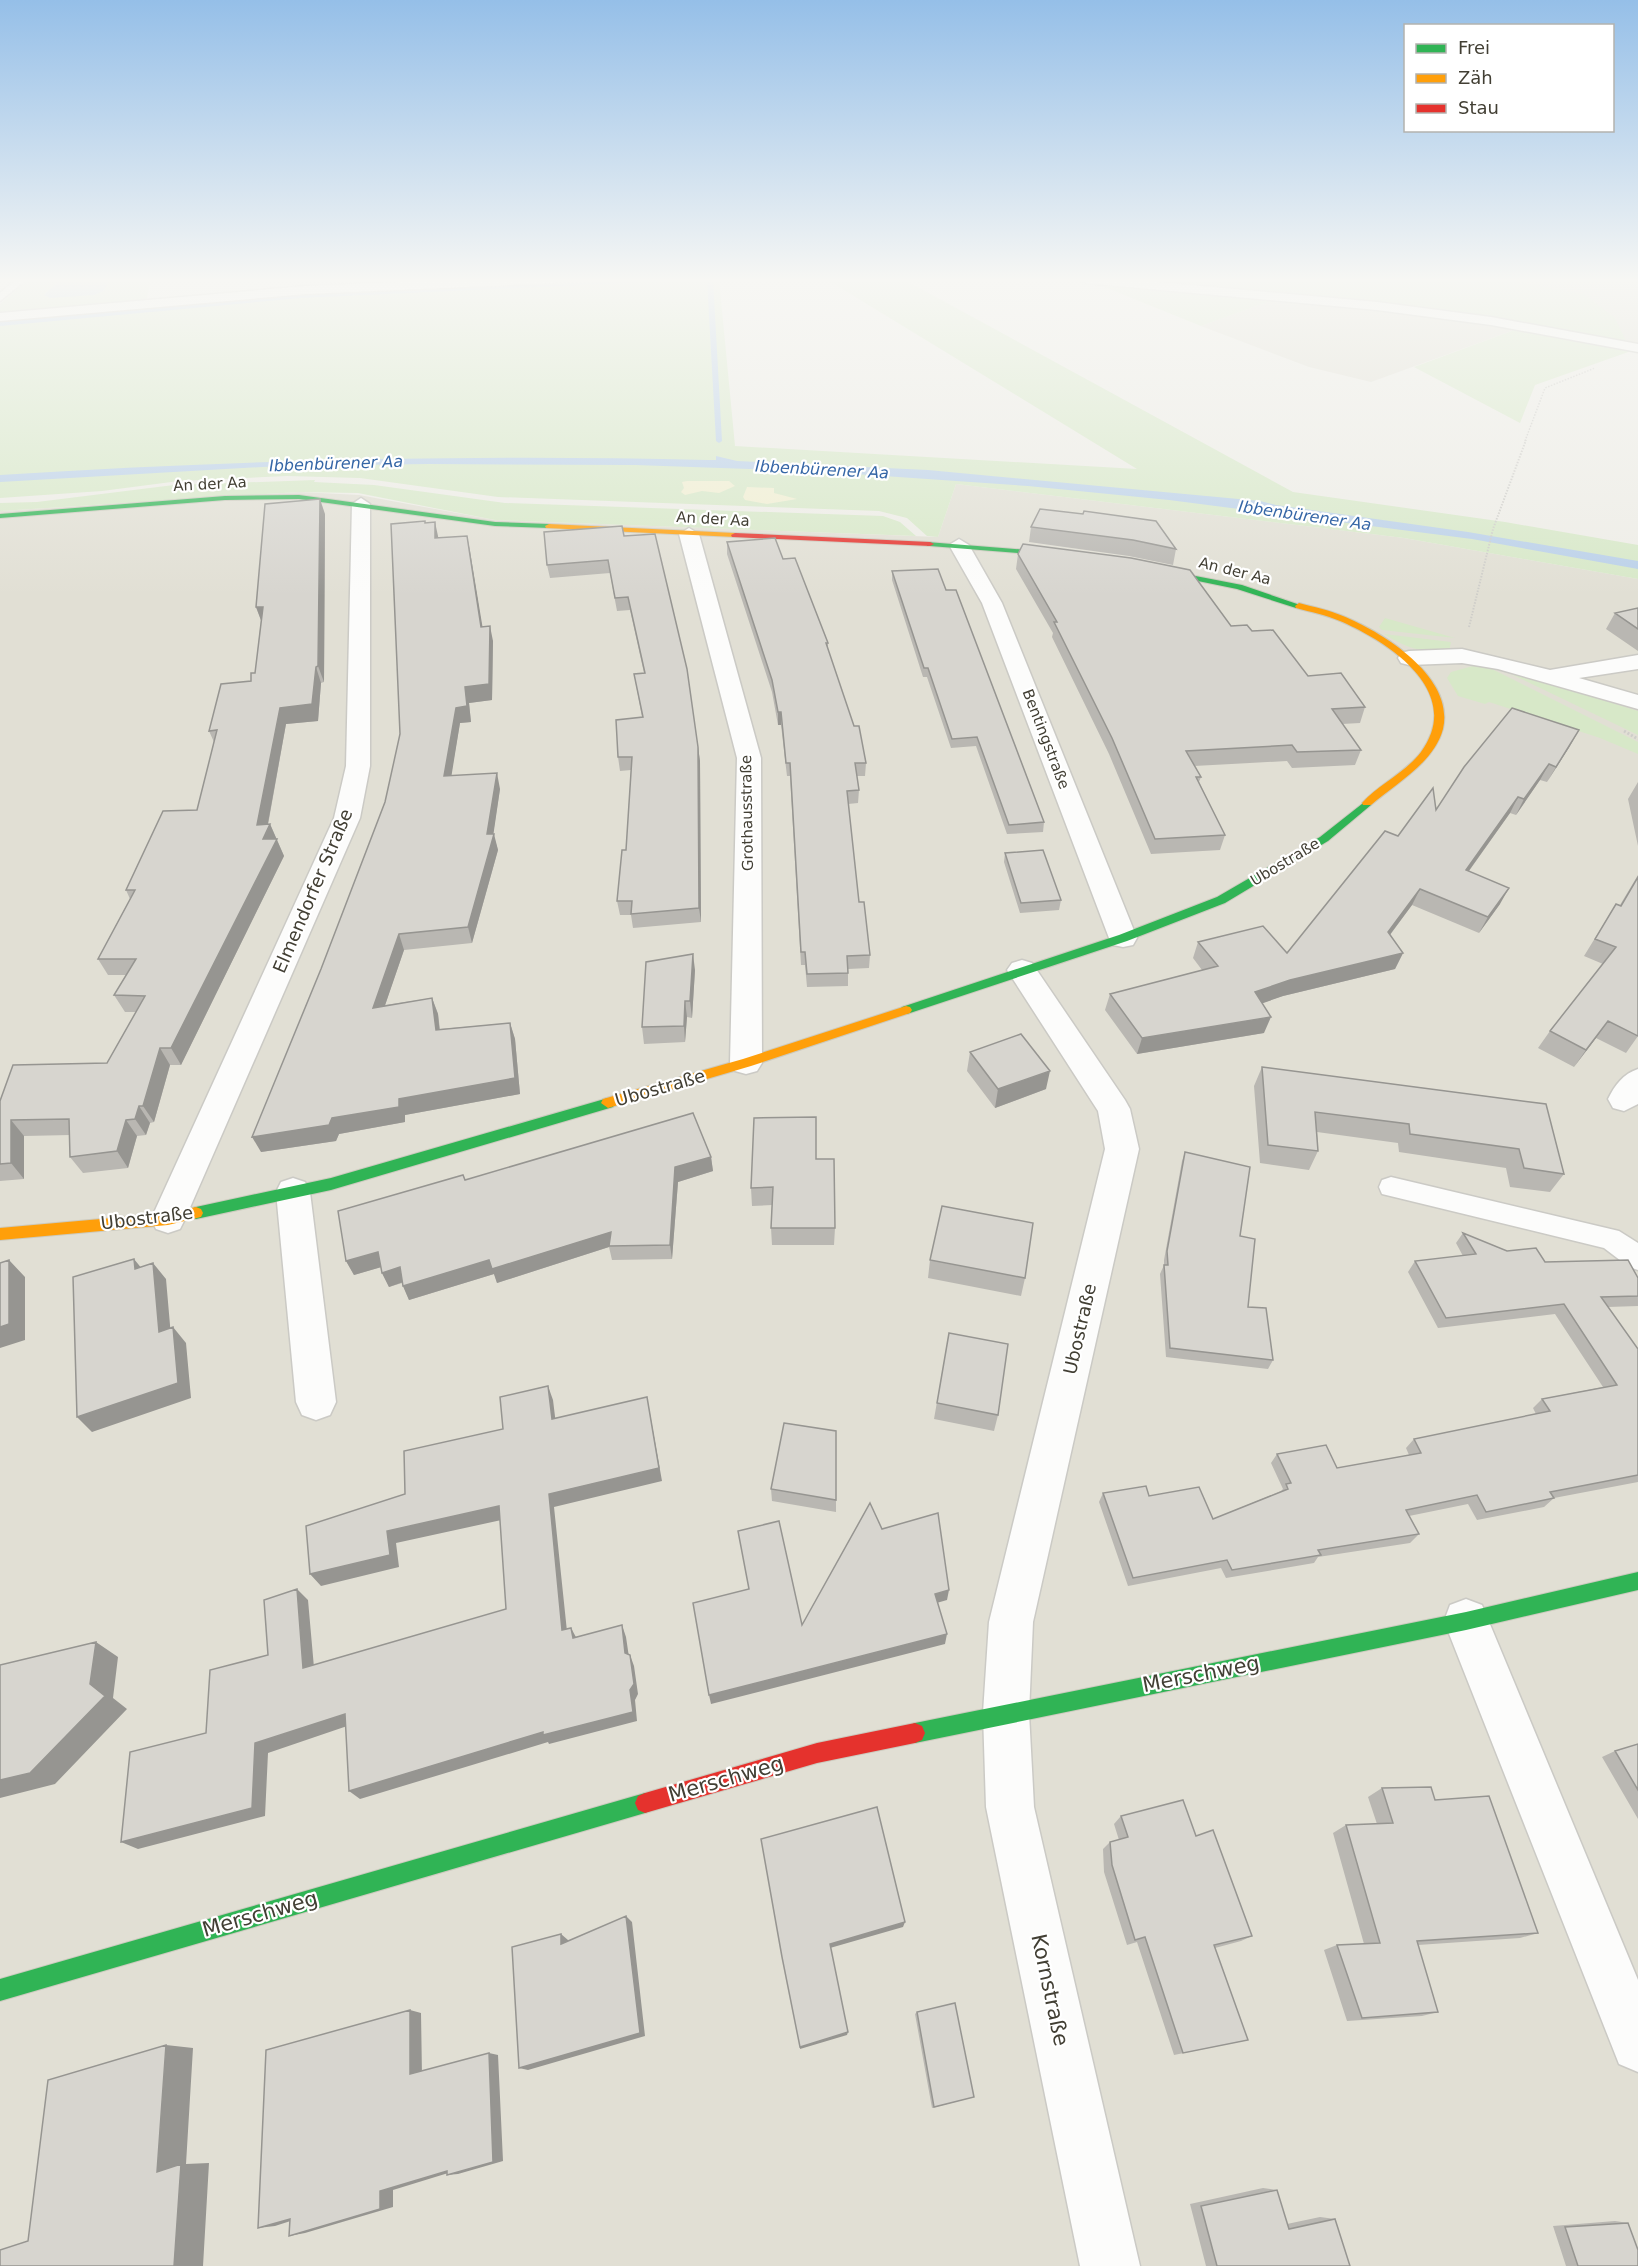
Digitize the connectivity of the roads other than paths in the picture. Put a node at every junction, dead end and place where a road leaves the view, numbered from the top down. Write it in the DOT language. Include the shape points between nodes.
graph roads {
  1 [pos="361,504"];
  2 [pos="0,516"];
  3 [pos="689,534"];
  4 [pos="959,545"];
  5 [pos="1082,557"];
  6 [pos="1140,567"];
  7 [pos="1409,658"];
  8 [pos="1638,662"];
  9 [pos="1548,676"];
  10 [pos="1638,702"];
  11 [pos="1123,938"];
  12 [pos="1022,970"];
  13 [pos="746,1063"];
  14 [pos="1391,1187"];
  15 [pos="293,1192"];
  16 [pos="168,1219"];
  17 [pos="0,1234"];
  18 [pos="1638,1259"];
  19 [pos="316,1402"];
  20 [pos="1638,1581"];
  21 [pos="1466,1621"];
  22 [pos="1006,1713"];
  23 [pos="0,1990"];
  24 [pos="1638,2045"];
  25 [pos="1110,2266"];
  1 -- 2 [label="street, An der Aa" via="299,497 225,498"];
  1 -- 3 [label="street, An der Aa" via="495,524"];
  1 -- 16 [label="street, Elmendorfer Straße" via="358,766 347,818"];
  3 -- 4 [label="street, An der Aa"];
  3 -- 13 [label="street, Grothausstraße" via="749,758"];
  4 -- 5 [label="street, An der Aa"];
  4 -- 11 [label="street, Bentingstraße" via="992,603"];
  6 -- 7 [label="street, An der Aa" via="1239,587 1343,619"];
  7 -- 9 [label="street" via="1462,656"];
  7 -- 11 [label="street, Ubostraße" via="1437,693 1440,723 1426,752 1324,839 1221,900"];
  8 -- 9 [label="street"];
  9 -- 10 [label="street"];
  11 -- 12 [label="street, Ubostraße"];
  12 -- 13 [label="street, Ubostraße"];
  12 -- 22 [label="street, Ubostraße" via="1114,1109 1122,1149 1011,1622"];
  13 -- 15 [label="street, Ubostraße"];
  14 -- 18 [label="lane" via="1610,1239"];
  15 -- 16 [label="street, Ubostraße"];
  15 -- 19 [label="street"];
  16 -- 17 [label="street, Ubostraße"];
  20 -- 21 [label="street, Merschweg"];
  21 -- 22 [label="street, Merschweg"];
  21 -- 24 [label="street"];
  22 -- 23 [label="street, Merschweg" via="817,1753"];
  22 -- 25 [label="street, Kornstraße" via="1010,1807"];
}
